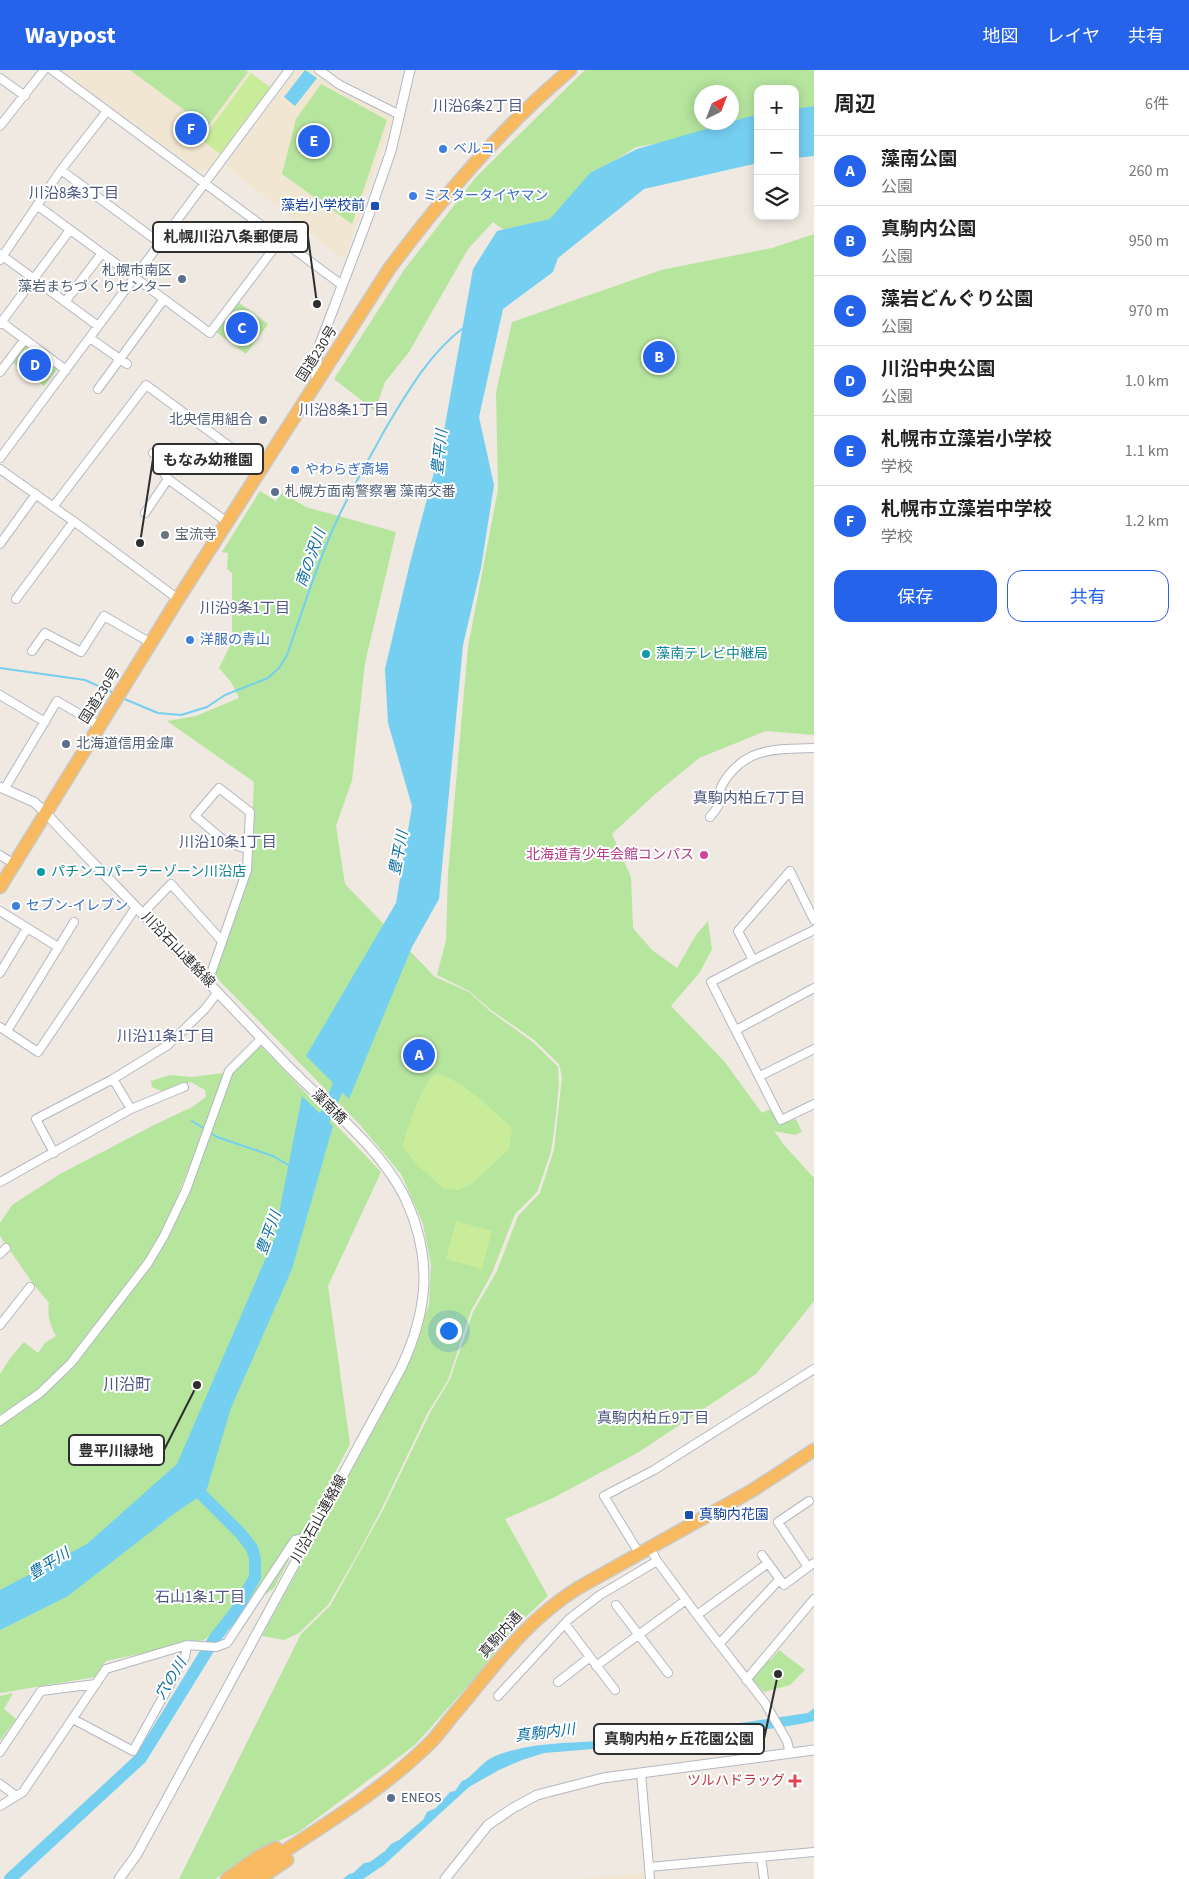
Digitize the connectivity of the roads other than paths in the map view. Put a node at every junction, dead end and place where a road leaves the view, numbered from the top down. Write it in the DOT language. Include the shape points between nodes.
graph roads {
  1 [pos="44,70"];
  2 [pos="52,70"];
  3 [pos="289,70"];
  4 [pos="319,70"];
  5 [pos="410,70"];
  6 [pos="570,70"];
  7 [pos="0,78"];
  8 [pos="25,96"];
  9 [pos="107,111"];
  10 [pos="400,115"];
  11 [pos="0,125"];
  12 [pos="61,170"];
  13 [pos="205,184"];
  14 [pos="38,206"];
  15 [pos="70,230"];
  16 [pos="280,240"];
  17 [pos="160,243"];
  18 [pos="102,253"];
  19 [pos="1,257"];
  20 [pos="135,277"];
  21 [pos="34,279"];
  22 [pos="342,286"];
  23 [pos="164,299"];
  24 [pos="65,302"];
  25 [pos="1,323"];
  26 [pos="98,326"];
  27 [pos="90,338"];
  28 [pos="24,339"];
  29 [pos="123,362"];
  30 [pos="66,370"];
  31 [pos="0,372"];
  32 [pos="316,383"];
  33 [pos="98,389"];
  34 [pos="153,453"];
  35 [pos="0,458"];
  36 [pos="0,469"];
  37 [pos="262,470"];
  38 [pos="168,480"];
  39 [pos="36,494"];
  40 [pos="53,507"];
  41 [pos="145,513"];
  42 [pos="74,522"];
  43 [pos="227,522"];
  44 [pos="0,544"];
  45 [pos="16,599"];
  46 [pos="178,600"];
  47 [pos="151,643"];
  48 [pos="32,651"];
  49 [pos="0,695"];
  50 [pos="44,722"];
  51 [pos="100,726"];
  52 [pos="814,748"];
  53 [pos="2,787"];
  54 [pos="46,813"];
  55 [pos="710,817"];
  56 [pos="248,849"];
  57 [pos="0,855"];
  58 [pos="14,864"];
  59 [pos="0,886"];
  60 [pos="140,910"];
  61 [pos="0,911"];
  62 [pos="814,920"];
  63 [pos="74,922"];
  64 [pos="27,928"];
  65 [pos="814,930"];
  66 [pos="222,941"];
  67 [pos="58,947"];
  68 [pos="754,960"];
  69 [pos="0,973"];
  70 [pos="208,982"];
  71 [pos="814,988"];
  72 [pos="218,992"];
  73 [pos="4,1029"];
  74 [pos="736,1030"];
  75 [pos="262,1038"];
  76 [pos="814,1049"];
  77 [pos="289,1066"];
  78 [pos="760,1076"];
  79 [pos="113,1080"];
  80 [pos="184,1087"];
  81 [pos="814,1104"];
  82 [pos="131,1109"];
  83 [pos="369,1147"];
  84 [pos="54,1153"];
  85 [pos="0,1182"];
  86 [pos="6,1248"];
  87 [pos="0,1254"];
  88 [pos="30,1287"];
  89 [pos="0,1325"];
  90 [pos="814,1369"];
  91 [pos="0,1421"];
  92 [pos="814,1450"];
  93 [pos="809,1501"];
  94 [pos="308,1537"];
  95 [pos="645,1551"];
  96 [pos="762,1555"];
  97 [pos="657,1560"];
  98 [pos="768,1563"];
  99 [pos="811,1565"];
  100 [pos="779,1580"];
  101 [pos="814,1599"];
  102 [pos="686,1600"];
  103 [pos="616,1605"];
  104 [pos="697,1615"];
  105 [pos="564,1624"];
  106 [pos="637,1635"];
  107 [pos="718,1644"];
  108 [pos="187,1645"];
  109 [pos="590,1657"];
  110 [pos="596,1666"];
  111 [pos="668,1673"];
  112 [pos="746,1680"];
  113 [pos="558,1682"];
  114 [pos="96,1684"];
  115 [pos="615,1690"];
  116 [pos="498,1696"];
  117 [pos="73,1719"];
  118 [pos="814,1750"];
  119 [pos="0,1752"];
  120 [pos="790,1753"];
  121 [pos="641,1773"];
  122 [pos="0,1784"];
  123 [pos="16,1796"];
  124 [pos="0,1806"];
  125 [pos="339,1817"];
  126 [pos="814,1852"];
  127 [pos="761,1856"];
  128 [pos="649,1867"];
  129 [pos="119,1879"];
  130 [pos="228,1879"];
  131 [pos="242,1879"];
  132 [pos="259,1879"];
  133 [pos="445,1879"];
  134 [pos="650,1879"];
  135 [pos="764,1879"];
  1 -- 8 [label="street"];
  2 -- 9 [label="street"];
  3 -- 13 [label="street"];
  4 -- 10 [label="street" via="340,85"];
  5 -- 10 [label="street"];
  6 -- 32 [label="highway, 国道230号" via="488,148 425,221 384,277"];
  7 -- 8 [label="street"];
  8 -- 11 [label="street"];
  9 -- 12 [label="street"];
  9 -- 13 [label="street"];
  10 -- 22 [label="street" via="373,203"];
  12 -- 14 [label="street"];
  12 -- 17 [label="street"];
  13 -- 16 [label="street"];
  13 -- 17 [label="street"];
  14 -- 15 [label="street"];
  14 -- 19 [label="street"];
  15 -- 18 [label="street"];
  15 -- 21 [label="street"];
  16 -- 22 [label="street"];
  16 -- 23 [label="street" via="210,333"];
  17 -- 20 [label="street"];
  18 -- 20 [label="street"];
  18 -- 24 [label="street"];
  19 -- 21 [label="street"];
  20 -- 23 [label="street"];
  20 -- 26 [label="street"];
  21 -- 24 [label="street"];
  21 -- 25 [label="street"];
  22 -- 32 [label="street" via="320,344"];
  23 -- 29 [label="street"];
  24 -- 26 [label="street"];
  25 -- 28 [label="street"];
  26 -- 27 [label="street"];
  27 -- 29 [label="street"];
  27 -- 30 [label="street"];
  28 -- 30 [label="street"];
  28 -- 31 [label="street"];
  29 -- 33 [label="street"];
  30 -- 35 [label="street"];
  32 -- 37 [label="highway, 国道230号"];
  34 -- 38 [label="street" via="168,464 164,473"];
  36 -- 39 [label="street"];
  37 -- 40 [label="street" via="146,385"];
  37 -- 43 [label="highway, 国道230号"];
  38 -- 41 [label="street"];
  38 -- 43 [label="street"];
  39 -- 40 [label="street"];
  39 -- 44 [label="street"];
  40 -- 42 [label="street"];
  42 -- 45 [label="street"];
  42 -- 46 [label="street"];
  43 -- 46 [label="highway, 国道230号"];
  46 -- 47 [label="highway, 国道230号"];
  47 -- 48 [label="street" via="104,616 81,652 45,633"];
  47 -- 51 [label="highway, 国道230号"];
  49 -- 50 [label="street"];
  50 -- 51 [label="street" via="57,701"];
  50 -- 53 [label="street"];
  51 -- 54 [label="highway, 国道230号"];
  52 -- 55 [label="street" via="766,750 742,761 720,788 718,807"];
  53 -- 54 [label="street, 川沿石山連絡線" via="34,802"];
  54 -- 58 [label="highway, 国道230号"];
  54 -- 60 [label="street, 川沿石山連絡線"];
  56 -- 56 [label="street" via="226,842 195,816 219,788 250,812"];
  56 -- 66 [label="street" via="247,870"];
  57 -- 58 [label="street"];
  58 -- 59 [label="highway, 国道230号"];
  60 -- 66 [label="street" via="171,884"];
  60 -- 70 [label="street, 川沿石山連絡線"];
  60 -- 73 [label="street" via="38,1052"];
  61 -- 64 [label="street"];
  62 -- 68 [label="street" via="790,871 738,931"];
  63 -- 67 [label="street"];
  64 -- 67 [label="street"];
  64 -- 69 [label="street"];
  65 -- 68 [label="street"];
  66 -- 70 [label="street"];
  67 -- 73 [label="street"];
  68 -- 74 [label="street" via="711,982"];
  70 -- 72 [label="street, 川沿石山連絡線"];
  71 -- 74 [label="street"];
  72 -- 75 [label="street, 川沿石山連絡線"];
  72 -- 79 [label="street" via="168,1045"];
  74 -- 78 [label="street"];
  75 -- 77 [label="street, 川沿石山連絡線"];
  75 -- 91 [label="street" via="229,1071 182,1197 148,1263 71,1363 40,1393"];
  76 -- 78 [label="street"];
  77 -- 83 [label="street, 藻南橋"];
  78 -- 81 [label="street" via="781,1120"];
  79 -- 82 [label="street"];
  79 -- 84 [label="street" via="36,1119"];
  80 -- 82 [label="street"];
  82 -- 84 [label="street"];
  83 -- 94 [label="street, 川沿石山連絡線" via="392,1175 416,1225 424,1267 421,1311 417,1330 401,1368"];
  84 -- 85 [label="street"];
  86 -- 87 [label="street"];
  88 -- 89 [label="street"];
  90 -- 95 [label="street" via="654,1470 604,1496"];
  92 -- 95 [label="highway, 真駒内通" via="753,1490"];
  93 -- 99 [label="street" via="778,1522"];
  94 -- 108 [label="street" via="295,1540 227,1643 216,1647"];
  94 -- 129 [label="street, 川沿石山連絡線" via="136,1854"];
  95 -- 97 [label="street"];
  95 -- 125 [label="highway, 真駒内通" via="554,1603 516,1638 433,1739 374,1792"];
  96 -- 98 [label="street"];
  97 -- 102 [label="street"];
  97 -- 105 [label="street" via="600,1595"];
  98 -- 100 [label="street"];
  98 -- 104 [label="street"];
  99 -- 100 [label="street" via="784,1585"];
  100 -- 107 [label="street"];
  101 -- 112 [label="street"];
  102 -- 104 [label="street"];
  102 -- 106 [label="street"];
  103 -- 106 [label="street"];
  104 -- 107 [label="street"];
  105 -- 109 [label="street"];
  105 -- 116 [label="street"];
  106 -- 110 [label="street"];
  106 -- 111 [label="street"];
  107 -- 112 [label="street"];
  108 -- 114 [label="street" via="106,1669"];
  108 -- 117 [label="street" via="185,1657 133,1751"];
  109 -- 110 [label="street"];
  109 -- 113 [label="street"];
  110 -- 115 [label="street"];
  112 -- 120 [label="street" via="787,1741"];
  114 -- 117 [label="street"];
  114 -- 119 [label="street" via="41,1691"];
  117 -- 123 [label="street"];
  118 -- 120 [label="street"];
  120 -- 121 [label="street"];
  121 -- 128 [label="street"];
  121 -- 133 [label="street" via="538,1794 488,1825"];
  122 -- 123 [label="street"];
  123 -- 124 [label="street"];
  125 -- 130 [label="highway" via="258,1858"];
  125 -- 131 [label="highway, 真駒内通"];
  125 -- 132 [label="highway" via="306,1847"];
  126 -- 127 [label="street"];
  127 -- 128 [label="street"];
  127 -- 135 [label="street"];
  128 -- 134 [label="street"];
}
